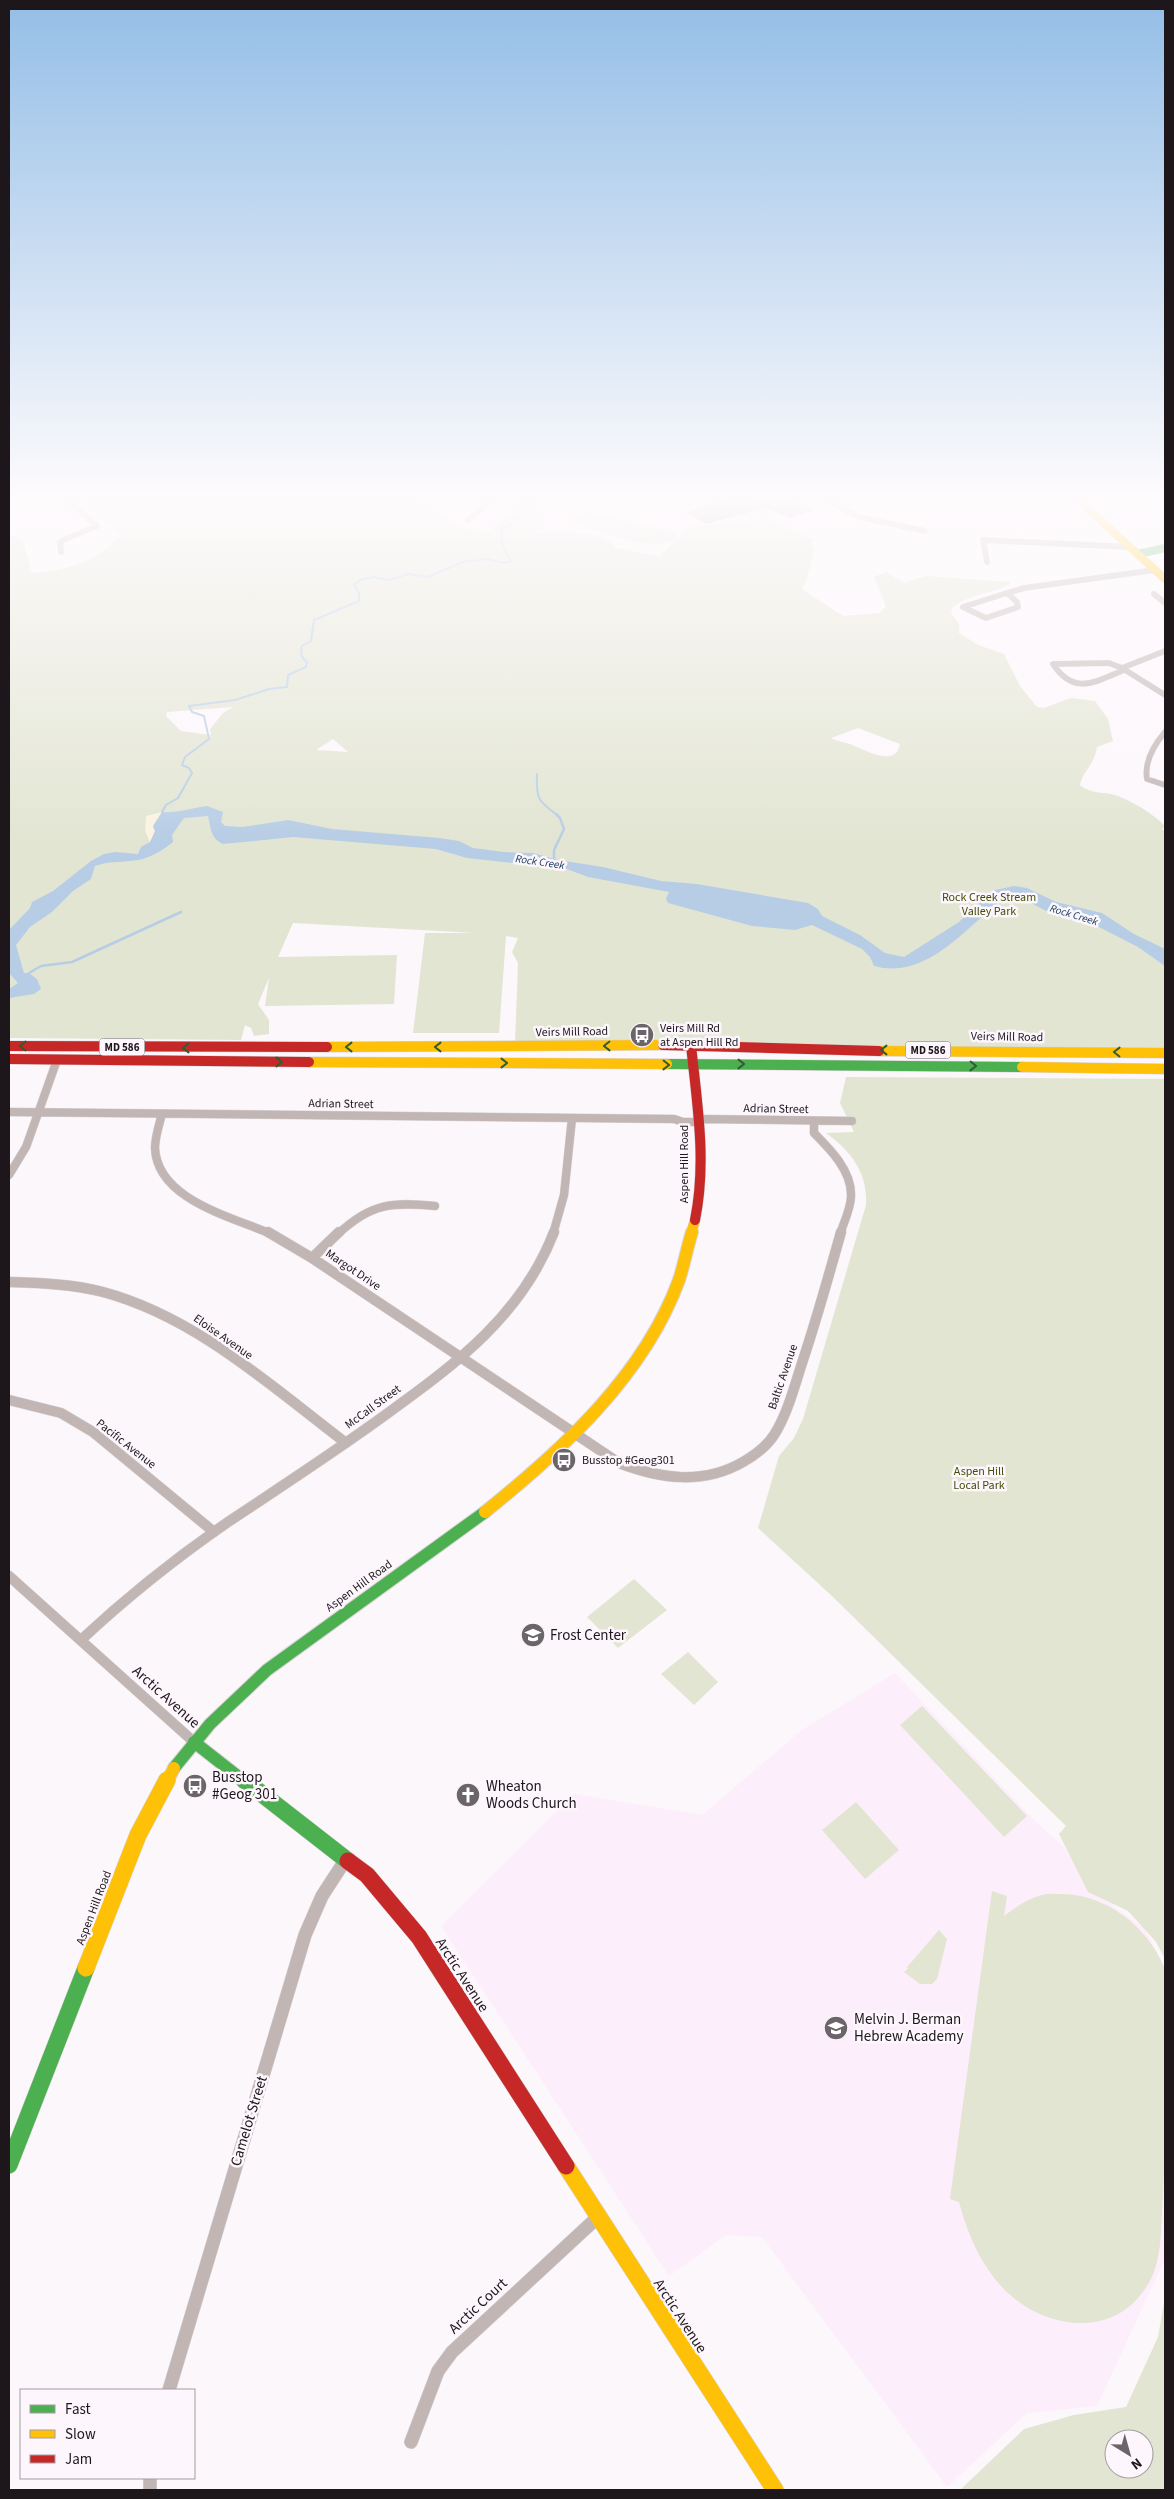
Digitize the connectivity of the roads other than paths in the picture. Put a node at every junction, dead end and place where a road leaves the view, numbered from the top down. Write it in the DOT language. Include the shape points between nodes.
graph roads {
  1 [pos="973,612"];
  2 [pos="1005,612"];
  3 [pos="1165,651"];
  4 [pos="1123,669"];
  5 [pos="1165,694"];
  6 [pos="1165,732"];
  7 [pos="1165,785"];
  8 [pos="691,1045"];
  9 [pos="9,1046"];
  10 [pos="1165,1053"];
  11 [pos="9,1059"];
  12 [pos="57,1060"];
  13 [pos="692,1065"];
  14 [pos="1165,1069"];
  15 [pos="9,1112"];
  16 [pos="38,1112"];
  17 [pos="162,1114"];
  18 [pos="572,1118"];
  19 [pos="698,1119"];
  20 [pos="814,1121"];
  21 [pos="852,1121"];
  22 [pos="9,1175"];
  23 [pos="435,1206"];
  24 [pos="312,1258"];
  25 [pos="9,1282"];
  26 [pos="462,1359"];
  27 [pos="9,1400"];
  28 [pos="575,1435"];
  29 [pos="346,1443"];
  30 [pos="214,1532"];
  31 [pos="9,1576"];
  32 [pos="81,1640"];
  33 [pos="194,1742"];
  34 [pos="346,1859"];
  35 [pos="9,2165"];
  36 [pos="599,2216"];
  37 [pos="169,2389"];
  38 [pos="411,2442"];
  39 [pos="775,2490"];
  1 -- 2 [label="street" via="986,618"];
  3 -- 4 [label="street"];
  4 -- 4 [label="street" via="1109,664 1053,664 1058,675 1071,684 1082,686"];
  4 -- 5 [label="street"];
  6 -- 7 [label="street" via="1144,772 1148,778"];
  8 -- 9 [label="main road, Veirs Mill Road / MD 586, one-way"];
  10 -- 8 [label="main road, Veirs Mill Road / MD 586, one-way" via="814,1050"];
  8 -- 13 [label="main road, Aspen Hill Road"];
  11 -- 12 [label="main road, MD 586"];
  12 -- 13 [label="main road, MD 586, one-way"];
  12 -- 16 [label="street"];
  13 -- 14 [label="main road, MD 586, one-way"];
  13 -- 19 [label="main road, Aspen Hill Road"];
  15 -- 16 [label="street, Adrian Street"];
  16 -- 17 [label="street, Adrian Street"];
  16 -- 22 [label="street" via="26,1147"];
  17 -- 18 [label="street, Adrian Street"];
  17 -- 24 [label="street, Margot Drive" via="155,1143 156,1155 174,1188 192,1200 274,1234"];
  18 -- 19 [label="street, Adrian Street" via="683,1122"];
  18 -- 26 [label="street, McCall Street" via="568,1180 551,1239 535,1272 514,1302"];
  19 -- 20 [label="street, Adrian Street"];
  19 -- 28 [label="main road, Aspen Hill Road" via="698,1208 679,1280 664,1315 633,1366"];
  20 -- 21 [label="street, Adrian Street"];
  20 -- 28 [label="street, Baltic Avenue" via="814,1133 840,1161 851,1196 800,1371 780,1424 768,1444 736,1467 696,1478 668,1479 619,1463"];
  23 -- 24 [label="street" via="398,1203 372,1208"];
  24 -- 26 [label="street, Margot Drive"];
  25 -- 29 [label="street, Eloise Avenue" via="47,1283 102,1292 167,1315 198,1332"];
  26 -- 28 [label="street, Margot Drive"];
  26 -- 29 [label="street, McCall Street"];
  27 -- 30 [label="street, Pacific Avenue" via="61,1413 93,1432"];
  28 -- 33 [label="main road, Aspen Hill Road" via="527,1480 260,1676"];
  29 -- 30 [label="street, McCall Street"];
  30 -- 32 [label="street, McCall Street" via="127,1596"];
  31 -- 32 [label="street, Arctic Avenue"];
  32 -- 33 [label="street, Arctic Avenue"];
  33 -- 34 [label="main road, Arctic Avenue"];
  33 -- 35 [label="main road, Aspen Hill Road" via="157,1797 127,1861"];
  34 -- 36 [label="main road, Arctic Avenue" via="367,1875 419,1937"];
  34 -- 37 [label="street, Camelot Street" via="322,1896 305,1935"];
  36 -- 38 [label="street, Arctic Court" via="452,2352 438,2371"];
  36 -- 39 [label="main road, Arctic Avenue"];
}
